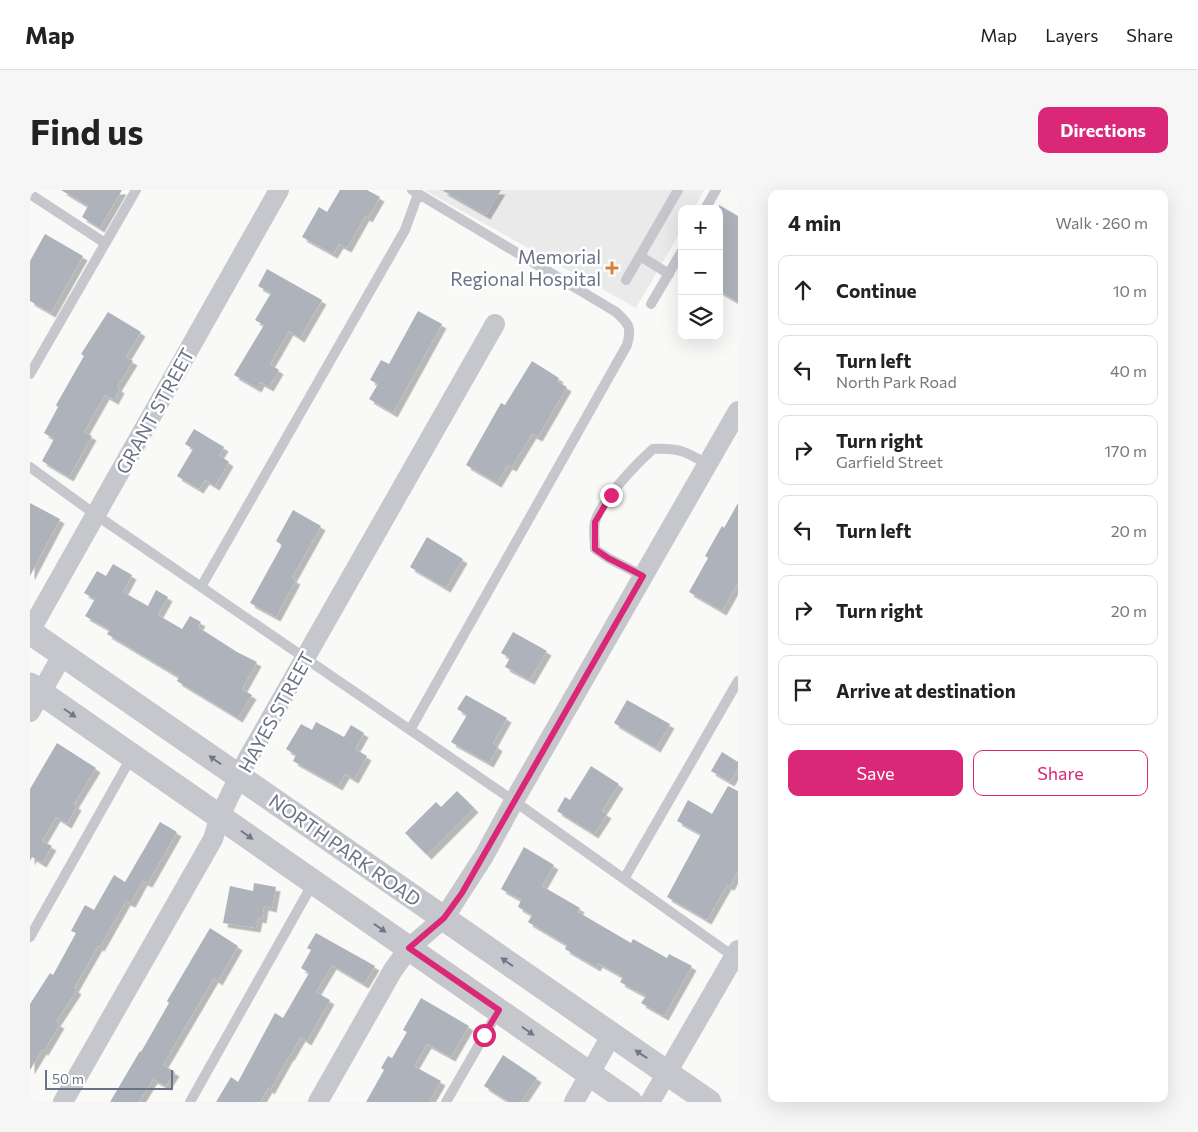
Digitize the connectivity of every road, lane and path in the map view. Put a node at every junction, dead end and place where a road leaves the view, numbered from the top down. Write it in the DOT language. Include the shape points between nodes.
graph roads {
  1 [pos="136,190"];
  2 [pos="279,190"];
  3 [pos="678,190"];
  4 [pos="716,190"];
  5 [pos="415,192"];
  6 [pos="30,194"];
  7 [pos="707,205"];
  8 [pos="105,243"];
  9 [pos="640,256"];
  10 [pos="678,258"];
  11 [pos="669,274"];
  12 [pos="626,280"];
  13 [pos="651,304"];
  14 [pos="495,324"];
  15 [pos="30,374"];
  16 [pos="738,411"];
  17 [pos="707,464"];
  18 [pos="30,467"];
  19 [pos="96,515"];
  20 [pos="643,576"];
  21 [pos="201,587"];
  22 [pos="30,631"];
  23 [pos="63,654"];
  24 [pos="305,658"];
  25 [pos="738,681"];
  26 [pos="34,697"];
  27 [pos="410,730"];
  28 [pos="132,756"];
  29 [pos="240,777"];
  30 [pos="514,801"];
  31 [pos="220,816"];
  32 [pos="624,879"];
  33 [pos="314,882"];
  34 [pos="444,918"];
  35 [pos="30,937"];
  36 [pos="409,948"];
  37 [pos="737,955"];
  38 [pos="499,1010"];
  39 [pos="612,1034"];
  40 [pos="668,1073"];
  41 [pos="589,1074"];
  42 [pos="63,1102"];
  43 [pos="190,1102"];
  44 [pos="318,1102"];
  45 [pos="446,1102"];
  46 [pos="574,1102"];
  47 [pos="630,1102"];
  48 [pos="650,1102"];
  49 [pos="709,1102"];
  1 -- 8 [label="lane"];
  2 -- 19 [label="street, GRANT STREET"];
  3 -- 9 [label="lane"];
  4 -- 7 [label="lane"];
  5 -- 21 [label="lane" via="405,230"];
  5 -- 27 [label="lane" via="616,312 626,322 630,333 627,345"];
  6 -- 8 [label="lane"];
  8 -- 15 [label="lane"];
  9 -- 11 [label="lane"];
  9 -- 12 [label="lane"];
  10 -- 11 [label="lane"];
  11 -- 13 [label="lane"];
  14 -- 24 [label="street, HAYES STREET"];
  16 -- 17 [label="street"];
  17 -- 20 [label="street"];
  17 -- 20 [label="lane" via="673,448 653,449 611,495 595,522 595,549"];
  18 -- 19 [label="lane"];
  19 -- 21 [label="lane"];
  19 -- 22 [label="street, GRANT STREET"];
  20 -- 30 [label="street"];
  21 -- 24 [label="lane"];
  22 -- 23 [label="street, NORTH PARK ROAD"];
  23 -- 26 [label="street"];
  29 -- 23 [label="street, NORTH PARK ROAD, one-way"];
  24 -- 27 [label="lane"];
  24 -- 29 [label="street, HAYES STREET"];
  25 -- 32 [label="lane"];
  26 -- 28 [label="street, one-way"];
  27 -- 30 [label="lane"];
  28 -- 31 [label="street"];
  28 -- 35 [label="lane"];
  29 -- 31 [label="street, HAYES STREET"];
  29 -- 34 [label="street, NORTH PARK ROAD"];
  30 -- 32 [label="lane"];
  30 -- 34 [label="street"];
  31 -- 33 [label="street, one-way"];
  31 -- 42 [label="street, HAYES STREET" via="213,839"];
  32 -- 37 [label="lane"];
  33 -- 36 [label="street, one-way"];
  33 -- 43 [label="lane"];
  34 -- 36 [label="street"];
  39 -- 34 [label="street, NORTH PARK ROAD, one-way"];
  36 -- 38 [label="street"];
  36 -- 44 [label="street" via="393,970"];
  37 -- 40 [label="street"];
  38 -- 41 [label="street, one-way"];
  38 -- 45 [label="lane"];
  40 -- 39 [label="street, NORTH PARK ROAD, one-way"];
  39 -- 41 [label="street"];
  40 -- 48 [label="street"];
  40 -- 49 [label="street, NORTH PARK ROAD"];
  41 -- 46 [label="street"];
  41 -- 47 [label="street"];
}
